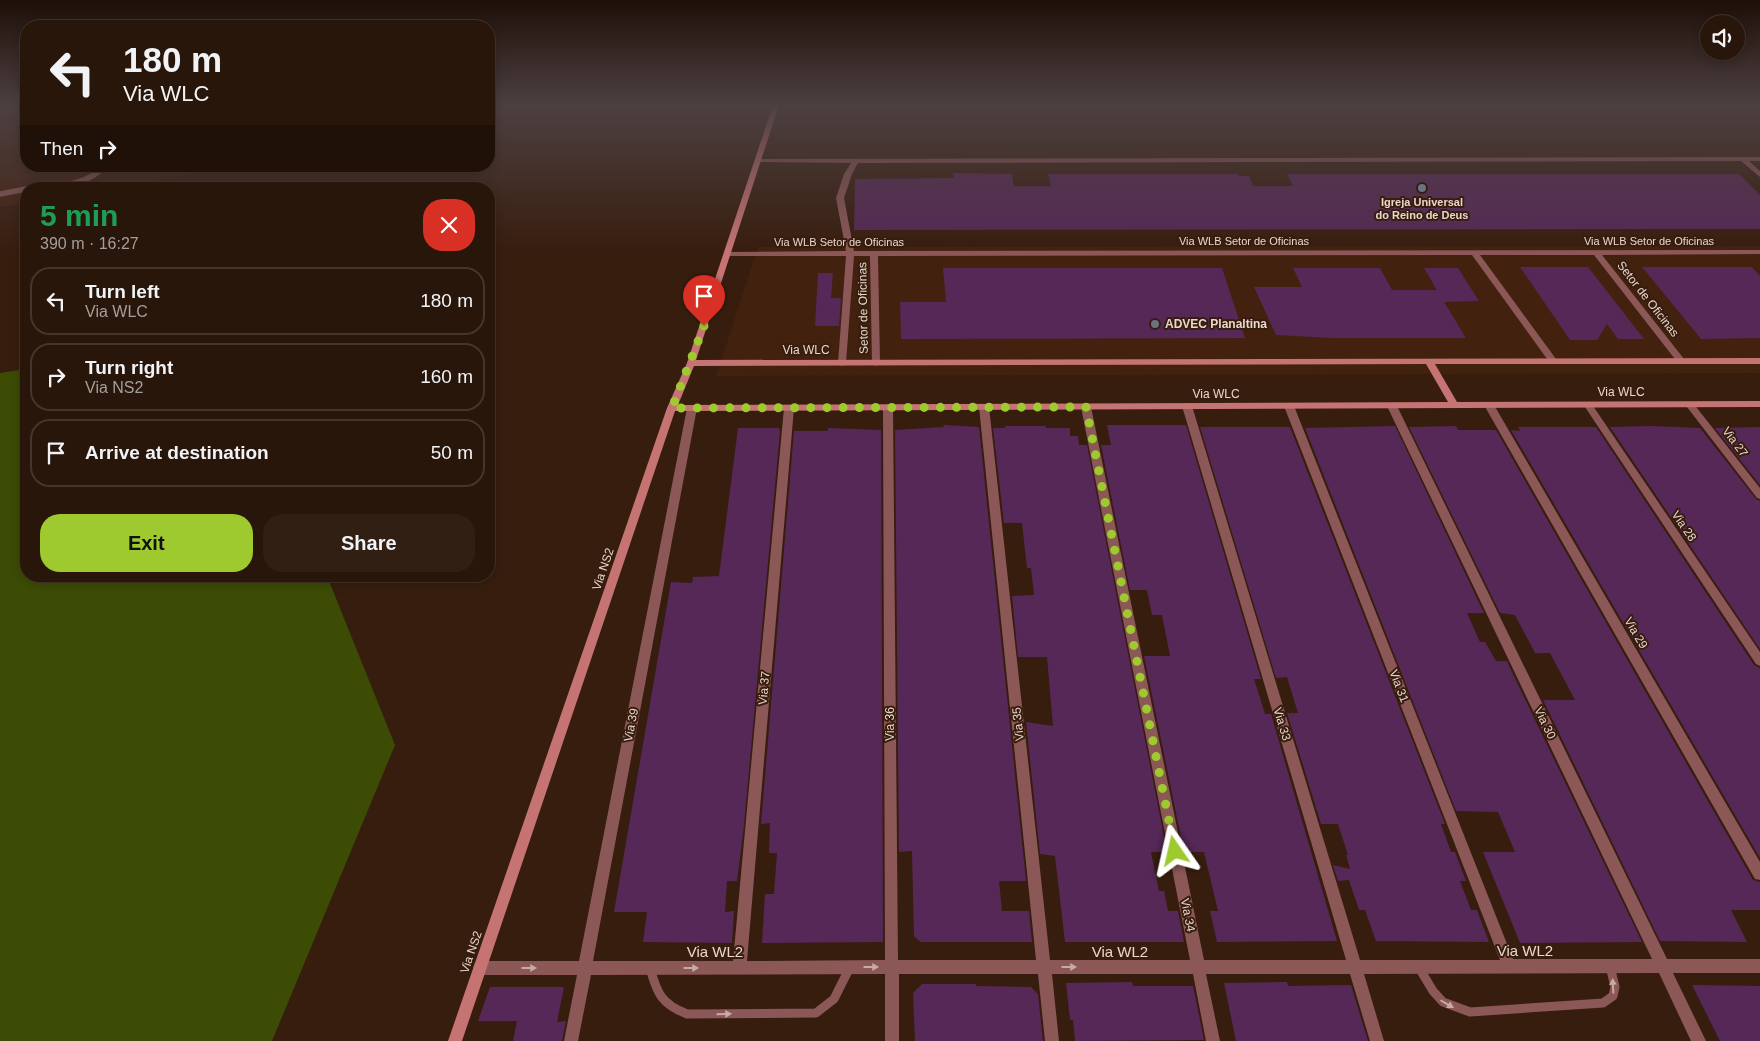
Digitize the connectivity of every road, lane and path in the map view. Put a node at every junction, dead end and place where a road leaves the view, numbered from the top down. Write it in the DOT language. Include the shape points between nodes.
graph roads {
  1 [pos="760,154"];
  2 [pos="1743,159"];
  3 [pos="1760,159"];
  4 [pos="758,161"];
  5 [pos="856,161"];
  6 [pos="99,172"];
  7 [pos="1760,175"];
  8 [pos="69,182"];
  9 [pos="20,190"];
  10 [pos="0,194"];
  11 [pos="1474,252"];
  12 [pos="1596,252"];
  13 [pos="1760,252"];
  14 [pos="850,253"];
  15 [pos="874,253"];
  16 [pos="728,254"];
  17 [pos="1554,361"];
  18 [pos="1681,361"];
  19 [pos="1760,361"];
  20 [pos="1429,362"];
  21 [pos="691,363"];
  22 [pos="842,363"];
  23 [pos="876,363"];
  24 [pos="1690,404"];
  25 [pos="1760,404"];
  26 [pos="1454,405"];
  27 [pos="1488,405"];
  28 [pos="1588,405"];
  29 [pos="1187,406"];
  30 [pos="1289,406"];
  31 [pos="1392,406"];
  32 [pos="888,407"];
  33 [pos="984,407"];
  34 [pos="1086,407"];
  35 [pos="672,408"];
  36 [pos="692,408"];
  37 [pos="789,408"];
  38 [pos="1760,495"];
  39 [pos="1760,661"];
  40 [pos="1760,874"];
  41 [pos="1418,966"];
  42 [pos="1509,966"];
  43 [pos="1610,966"];
  44 [pos="1662,966"];
  45 [pos="1760,966"];
  46 [pos="850,967"];
  47 [pos="892,967"];
  48 [pos="1044,967"];
  49 [pos="1198,967"];
  50 [pos="1355,967"];
  51 [pos="480,968"];
  52 [pos="585,968"];
  53 [pos="650,968"];
  54 [pos="739,968"];
  55 [pos="455,1041"];
  56 [pos="571,1041"];
  57 [pos="892,1041"];
  58 [pos="1052,1041"];
  59 [pos="1213,1041"];
  60 [pos="1377,1041"];
  61 [pos="1698,1041"];
  1 -- 4 [label="street, Via NS2"];
  2 -- 3 [label="street"];
  2 -- 5 [label="street"];
  2 -- 7 [label="street"];
  4 -- 5 [label="street"];
  4 -- 16 [label="street, Via NS2"];
  5 -- 14 [label="street" via="840,198"];
  6 -- 8 [label="lane"];
  9 -- 10 [label="lane"];
  11 -- 12 [label="street, Via WLB Setor de Oficinas"];
  11 -- 15 [label="street, Via WLB Setor de Oficinas"];
  11 -- 17 [label="street"];
  12 -- 13 [label="street, Via WLB Setor de Oficinas"];
  12 -- 18 [label="street, Setor de Oficinas"];
  14 -- 15 [label="street, Via WLB Setor de Oficinas"];
  14 -- 16 [label="street, Via WLB Setor de Oficinas"];
  14 -- 22 [label="street"];
  15 -- 23 [label="street, Setor de Oficinas"];
  16 -- 21 [label="street, Via NS2"];
  17 -- 18 [label="street, Via WLC"];
  17 -- 20 [label="street, Via WLC"];
  18 -- 19 [label="street, Via WLC"];
  20 -- 23 [label="street, Via WLC"];
  20 -- 26 [label="street"];
  21 -- 22 [label="street, Via WLC"];
  21 -- 35 [label="street, Via NS2"];
  22 -- 23 [label="street, Via WLC"];
  24 -- 25 [label="street, Via WLC"];
  24 -- 28 [label="street, Via WLC"];
  24 -- 38 [label="street, Via 27"];
  26 -- 27 [label="street, Via WLC"];
  26 -- 31 [label="street, Via WLC"];
  27 -- 28 [label="street, Via WLC"];
  27 -- 40 [label="street, Via 29"];
  28 -- 39 [label="street, Via 28"];
  29 -- 30 [label="street, Via WLC"];
  29 -- 34 [label="street, Via WLC"];
  29 -- 50 [label="street, Via 33"];
  30 -- 31 [label="street, Via WLC"];
  30 -- 42 [label="street, Via 31"];
  31 -- 44 [label="street, Via 30"];
  32 -- 33 [label="street, Via WLC"];
  32 -- 37 [label="street, Via WLC"];
  32 -- 47 [label="street, Via 36"];
  33 -- 34 [label="street, Via WLC"];
  33 -- 48 [label="street, Via 35"];
  34 -- 49 [label="street, Via 34"];
  35 -- 36 [label="street, Via WLC"];
  35 -- 51 [label="street, Via NS2"];
  36 -- 37 [label="street, Via WLC"];
  36 -- 52 [label="street, Via 39"];
  37 -- 54 [label="street, Via 37"];
  41 -- 42 [label="street, Via WL2"];
  41 -- 43 [label="lane, one-way" via="1437,998 1449,1007 1470,1012 1603,1002 1614,996"];
  41 -- 50 [label="street, Via WL2"];
  42 -- 43 [label="street, Via WL2"];
  43 -- 44 [label="street, Via WL2"];
  44 -- 45 [label="street, Via WL2"];
  44 -- 61 [label="street, Via 30"];
  46 -- 47 [label="street, Via WL2, one-way"];
  53 -- 46 [label="lane, one-way" via="658,994 674,1009 687,1014 816,1013 839,994"];
  46 -- 54 [label="street, Via WL2"];
  47 -- 48 [label="street, Via WL2"];
  47 -- 57 [label="street, Via 36"];
  48 -- 49 [label="street, Via WL2, one-way"];
  48 -- 58 [label="street, Via 35"];
  49 -- 50 [label="street, Via WL2"];
  49 -- 59 [label="street, Via 34"];
  50 -- 60 [label="street, Via 33"];
  51 -- 52 [label="street, Via WL2, one-way"];
  51 -- 55 [label="street, Via NS2"];
  52 -- 53 [label="street, Via WL2"];
  52 -- 56 [label="street, Via 39"];
  53 -- 54 [label="street, Via WL2, one-way"];
}
